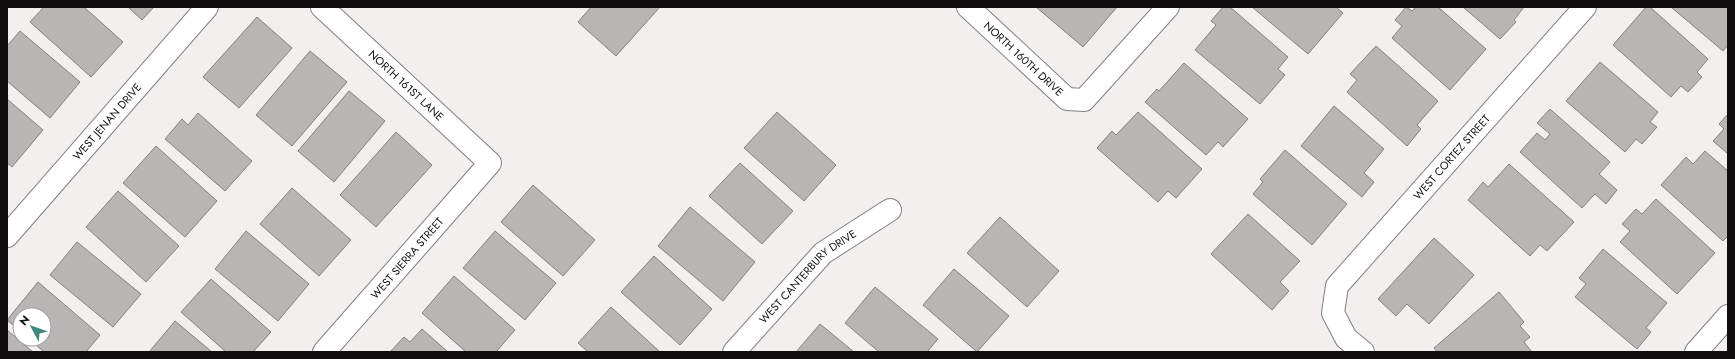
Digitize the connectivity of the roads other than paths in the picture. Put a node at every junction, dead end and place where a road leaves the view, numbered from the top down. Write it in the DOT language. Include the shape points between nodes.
graph roads {
  1 [pos="207,7"];
  2 [pos="322,7"];
  3 [pos="968,7"];
  4 [pos="1168,7"];
  5 [pos="1586,7"];
  6 [pos="490,164"];
  7 [pos="890,210"];
  8 [pos="7,236"];
  9 [pos="1728,316"];
  10 [pos="324,352"];
  11 [pos="734,352"];
  12 [pos="1363,352"];
  13 [pos="1696,352"];
  1 -- 8 [label="street, WEST JENAN DRIVE"];
  2 -- 6 [label="street, NORTH 161ST LANE"];
  3 -- 4 [label="street, NORTH 160TH DRIVE" via="1067,99 1084,100"];
  5 -- 12 [label="street, WEST CORTEZ STREET" via="1337,286 1333,313 1346,338"];
  6 -- 10 [label="street, WEST SIERRA STREET"];
  7 -- 11 [label="street, WEST CANTERBURY DRIVE" via="823,253"];
  9 -- 13 [label="street"];
}
